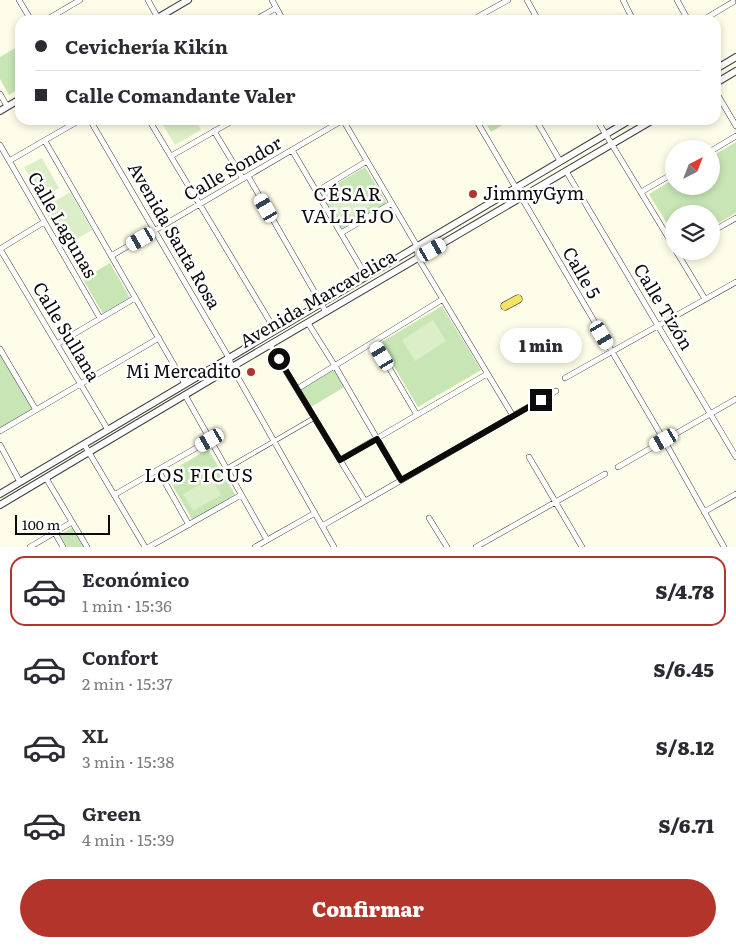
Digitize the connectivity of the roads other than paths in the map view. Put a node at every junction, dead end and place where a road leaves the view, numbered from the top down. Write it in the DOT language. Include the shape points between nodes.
graph roads {
  1 [pos="19,0"];
  2 [pos="79,0"];
  3 [pos="148,0"];
  4 [pos="188,0"];
  5 [pos="272,0"];
  6 [pos="508,0"];
  7 [pos="527,0"];
  8 [pos="623,0"];
  9 [pos="677,0"];
  10 [pos="734,3"];
  11 [pos="276,8"];
  12 [pos="28,15"];
  13 [pos="54,15"];
  14 [pos="155,15"];
  15 [pos="164,15"];
  16 [pos="264,15"];
  17 [pos="281,15"];
  18 [pos="482,15"];
  19 [pos="535,15"];
  20 [pos="630,15"];
  21 [pos="685,15"];
  22 [pos="712,15"];
  23 [pos="736,58"];
  24 [pos="721,66"];
  25 [pos="736,71"];
  26 [pos="721,80"];
  27 [pos="0,94"];
  28 [pos="721,100"];
  29 [pos="15,102"];
  30 [pos="7,106"];
  31 [pos="0,111"];
  32 [pos="72,125"];
  33 [pos="93,125"];
  34 [pos="152,125"];
  35 [pos="226,125"];
  36 [pos="334,125"];
  37 [pos="346,125"];
  38 [pos="479,125"];
  39 [pos="539,125"];
  40 [pos="600,125"];
  41 [pos="621,125"];
  42 [pos="644,125"];
  43 [pos="736,126"];
  44 [pos="214,132"];
  45 [pos="606,134"];
  46 [pos="736,136"];
  47 [pos="45,141"];
  48 [pos="612,144"];
  49 [pos="0,145"];
  50 [pos="720,146"];
  51 [pos="292,150"];
  52 [pos="171,156"];
  53 [pos="9,161"];
  54 [pos="367,161"];
  55 [pos="560,161"];
  56 [pos="566,171"];
  57 [pos="245,178"];
  58 [pos="665,178"];
  59 [pos="515,188"];
  60 [pos="316,192"];
  61 [pos="641,192"];
  62 [pos="521,198"];
  63 [pos="392,203"];
  64 [pos="200,204"];
  65 [pos="736,218"];
  66 [pos="44,222"];
  67 [pos="720,227"];
  68 [pos="155,230"];
  69 [pos="340,232"];
  70 [pos="665,232"];
  71 [pos="417,246"];
  72 [pos="0,249"];
  73 [pos="111,256"];
  74 [pos="418,258"];
  75 [pos="681,260"];
  76 [pos="366,276"];
  77 [pos="736,282"];
  78 [pos="135,298"];
  79 [pos="518,299"];
  80 [pos="705,299"];
  81 [pos="443,300"];
  82 [pos="321,303"];
  83 [pos="505,306"];
  84 [pos="326,312"];
  85 [pos="100,318"];
  86 [pos="308,322"];
  87 [pos="658,326"];
  88 [pos="275,330"];
  89 [pos="159,338"];
  90 [pos="374,342"];
  91 [pos="57,344"];
  92 [pos="270,345"];
  93 [pos="0,349"];
  94 [pos="612,352"];
  95 [pos="229,358"];
  96 [pos="335,366"];
  97 [pos="232,367"];
  98 [pos="487,374"];
  99 [pos="566,378"];
  100 [pos="80,384"];
  101 [pos="185,384"];
  102 [pos="297,389"];
  103 [pos="556,391"];
  104 [pos="185,395"];
  105 [pos="736,399"];
  106 [pos="36,410"];
  107 [pos="711,413"];
  108 [pos="418,415"];
  109 [pos="512,416"];
  110 [pos="314,418"];
  111 [pos="108,430"];
  112 [pos="0,431"];
  113 [pos="377,439"];
  114 [pos="210,440"];
  115 [pos="664,440"];
  116 [pos="273,441"];
  117 [pos="84,444"];
  118 [pos="0,445"];
  119 [pos="89,452"];
  120 [pos="529,457"];
  121 [pos="736,457"];
  122 [pos="340,460"];
  123 [pos="618,467"];
  124 [pos="226,469"];
  125 [pos="158,470"];
  126 [pos="605,474"];
  127 [pos="46,478"];
  128 [pos="401,480"];
  129 [pos="20,482"];
  130 [pos="0,494"];
  131 [pos="736,494"];
  132 [pos="114,495"];
  133 [pos="240,495"];
  134 [pos="365,501"];
  135 [pos="556,502"];
  136 [pos="0,505"];
  137 [pos="704,512"];
  138 [pos="315,513"];
  139 [pos="429,518"];
  140 [pos="72,522"];
  141 [pos="189,525"];
  142 [pos="322,526"];
  143 [pos="55,532"];
  144 [pos="267,540"];
  145 [pos="30,547"];
  146 [pos="63,547"];
  147 [pos="87,547"];
  148 [pos="145,547"];
  149 [pos="149,547"];
  150 [pos="255,547"];
  151 [pos="334,547"];
  152 [pos="446,547"];
  153 [pos="476,547"];
  154 [pos="582,547"];
  155 [pos="724,547"];
  1 -- 12 [label="street"];
  2 -- 13 [label="street"];
  3 -- 14 [label="street"];
  4 -- 15 [label="street"];
  5 -- 11 [label="street"];
  6 -- 18 [label="street"];
  7 -- 19 [label="street"];
  8 -- 20 [label="street"];
  9 -- 21 [label="street"];
  10 -- 22 [label="street"];
  11 -- 16 [label="street"];
  11 -- 17 [label="street"];
  23 -- 24 [label="street"];
  25 -- 26 [label="street"];
  27 -- 30 [label="street"];
  28 -- 43 [label="street"];
  29 -- 30 [label="street"];
  30 -- 31 [label="street"];
  32 -- 47 [label="street"];
  33 -- 68 [label="street, Avenida Santa Rosa"];
  34 -- 52 [label="street"];
  35 -- 44 [label="street"];
  36 -- 51 [label="street, Calle Sondor"];
  37 -- 54 [label="street"];
  38 -- 59 [label="street, Calle 5"];
  39 -- 55 [label="street"];
  40 -- 45 [label="street"];
  41 -- 45 [label="street, Avenida Marcavelica"];
  42 -- 48 [label="street, Avenida Marcavelica"];
  44 -- 52 [label="street"];
  44 -- 57 [label="street"];
  45 -- 48 [label="street"];
  45 -- 55 [label="street, Avenida Marcavelica"];
  46 -- 50 [label="street"];
  47 -- 53 [label="street"];
  47 -- 73 [label="street"];
  48 -- 56 [label="street, Avenida Marcavelica"];
  48 -- 61 [label="street"];
  49 -- 53 [label="street, Calle Lagunas"];
  51 -- 57 [label="street, Calle Sondor"];
  51 -- 60 [label="street"];
  52 -- 64 [label="street"];
  53 -- 66 [label="street, Calle Lagunas"];
  54 -- 60 [label="street"];
  54 -- 63 [label="street"];
  55 -- 59 [label="street, Avenida Marcavelica"];
  56 -- 62 [label="street, Avenida Marcavelica"];
  56 -- 87 [label="street, Calle Tizón"];
  57 -- 64 [label="street, Calle Sondor"];
  57 -- 82 [label="street"];
  58 -- 61 [label="street"];
  59 -- 62 [label="street, Calle 5"];
  59 -- 71 [label="street, Avenida Marcavelica"];
  60 -- 69 [label="street"];
  61 -- 70 [label="street"];
  62 -- 74 [label="street, Avenida Marcavelica"];
  62 -- 94 [label="street, Calle 5"];
  63 -- 69 [label="street"];
  63 -- 71 [label="street"];
  64 -- 68 [label="street, Calle Sondor"];
  64 -- 88 [label="street"];
  65 -- 67 [label="street"];
  66 -- 72 [label="street"];
  66 -- 85 [label="street, Calle Lagunas"];
  68 -- 73 [label="street, Calle Sondor"];
  68 -- 95 [label="street, Avenida Santa Rosa"];
  69 -- 76 [label="street"];
  71 -- 74 [label="street"];
  71 -- 76 [label="street, Avenida Marcavelica"];
  72 -- 91 [label="street, Calle Sullana"];
  73 -- 78 [label="street"];
  74 -- 81 [label="street"];
  74 -- 84 [label="street, Avenida Marcavelica"];
  75 -- 80 [label="street"];
  76 -- 82 [label="street, Avenida Marcavelica"];
  77 -- 80 [label="street"];
  78 -- 85 [label="street"];
  78 -- 89 [label="street"];
  79 -- 83 [label="main road"];
  80 -- 87 [label="street"];
  81 -- 90 [label="street"];
  81 -- 98 [label="street"];
  82 -- 84 [label="street"];
  82 -- 88 [label="street, Avenida Marcavelica"];
  84 -- 86 [label="street, Avenida Marcavelica"];
  85 -- 91 [label="street"];
  86 -- 92 [label="street, Avenida Marcavelica"];
  86 -- 96 [label="street"];
  87 -- 94 [label="street"];
  87 -- 107 [label="street, Calle Tizón"];
  88 -- 95 [label="street, Avenida Marcavelica"];
  89 -- 100 [label="street"];
  89 -- 101 [label="street"];
  90 -- 96 [label="street"];
  90 -- 108 [label="street"];
  91 -- 100 [label="street, Calle Sullana"];
  92 -- 97 [label="street, Avenida Marcavelica"];
  92 -- 102 [label="street"];
  93 -- 106 [label="street"];
  94 -- 99 [label="street"];
  94 -- 115 [label="street, Calle 5"];
  95 -- 97 [label="street, Avenida Santa Rosa"];
  95 -- 101 [label="street, Avenida Marcavelica"];
  96 -- 102 [label="street"];
  96 -- 113 [label="street"];
  97 -- 104 [label="street, Avenida Marcavelica"];
  97 -- 116 [label="street, Avenida Santa Rosa"];
  98 -- 108 [label="street"];
  98 -- 109 [label="street"];
  100 -- 106 [label="street"];
  100 -- 111 [label="street, Calle Sullana"];
  101 -- 111 [label="street, Avenida Marcavelica"];
  102 -- 110 [label="street"];
  103 -- 109 [label="street"];
  104 -- 114 [label="street"];
  104 -- 119 [label="street, Avenida Marcavelica"];
  105 -- 107 [label="street"];
  106 -- 112 [label="street"];
  107 -- 115 [label="street"];
  107 -- 121 [label="street, Calle Tizón"];
  108 -- 113 [label="street"];
  109 -- 128 [label="street"];
  110 -- 116 [label="street"];
  110 -- 122 [label="street"];
  111 -- 117 [label="street, Avenida Marcavelica"];
  113 -- 122 [label="street"];
  113 -- 128 [label="street"];
  114 -- 124 [label="street"];
  114 -- 125 [label="street"];
  115 -- 123 [label="street"];
  115 -- 137 [label="street, Calle 5"];
  116 -- 124 [label="street"];
  116 -- 138 [label="street, Avenida Santa Rosa"];
  117 -- 119 [label="street"];
  117 -- 129 [label="street, Avenida Marcavelica"];
  118 -- 129 [label="street"];
  119 -- 127 [label="street, Avenida Marcavelica"];
  119 -- 132 [label="street"];
  120 -- 135 [label="street"];
  122 -- 134 [label="street"];
  124 -- 133 [label="street"];
  125 -- 132 [label="street"];
  125 -- 141 [label="street"];
  126 -- 135 [label="street"];
  127 -- 136 [label="street, Avenida Marcavelica"];
  127 -- 140 [label="street"];
  128 -- 134 [label="street"];
  129 -- 130 [label="street, Avenida Marcavelica"];
  131 -- 137 [label="street"];
  132 -- 148 [label="street"];
  133 -- 141 [label="street"];
  133 -- 144 [label="street"];
  134 -- 142 [label="street"];
  135 -- 153 [label="street"];
  135 -- 154 [label="street"];
  137 -- 155 [label="street, Calle 5"];
  138 -- 142 [label="street, Avenida Santa Rosa"];
  138 -- 144 [label="street"];
  139 -- 152 [label="street"];
  140 -- 143 [label="street"];
  140 -- 147 [label="street"];
  141 -- 149 [label="street"];
  142 -- 151 [label="street, Avenida Santa Rosa"];
  143 -- 145 [label="street"];
  143 -- 146 [label="street"];
  144 -- 150 [label="street"];
}
